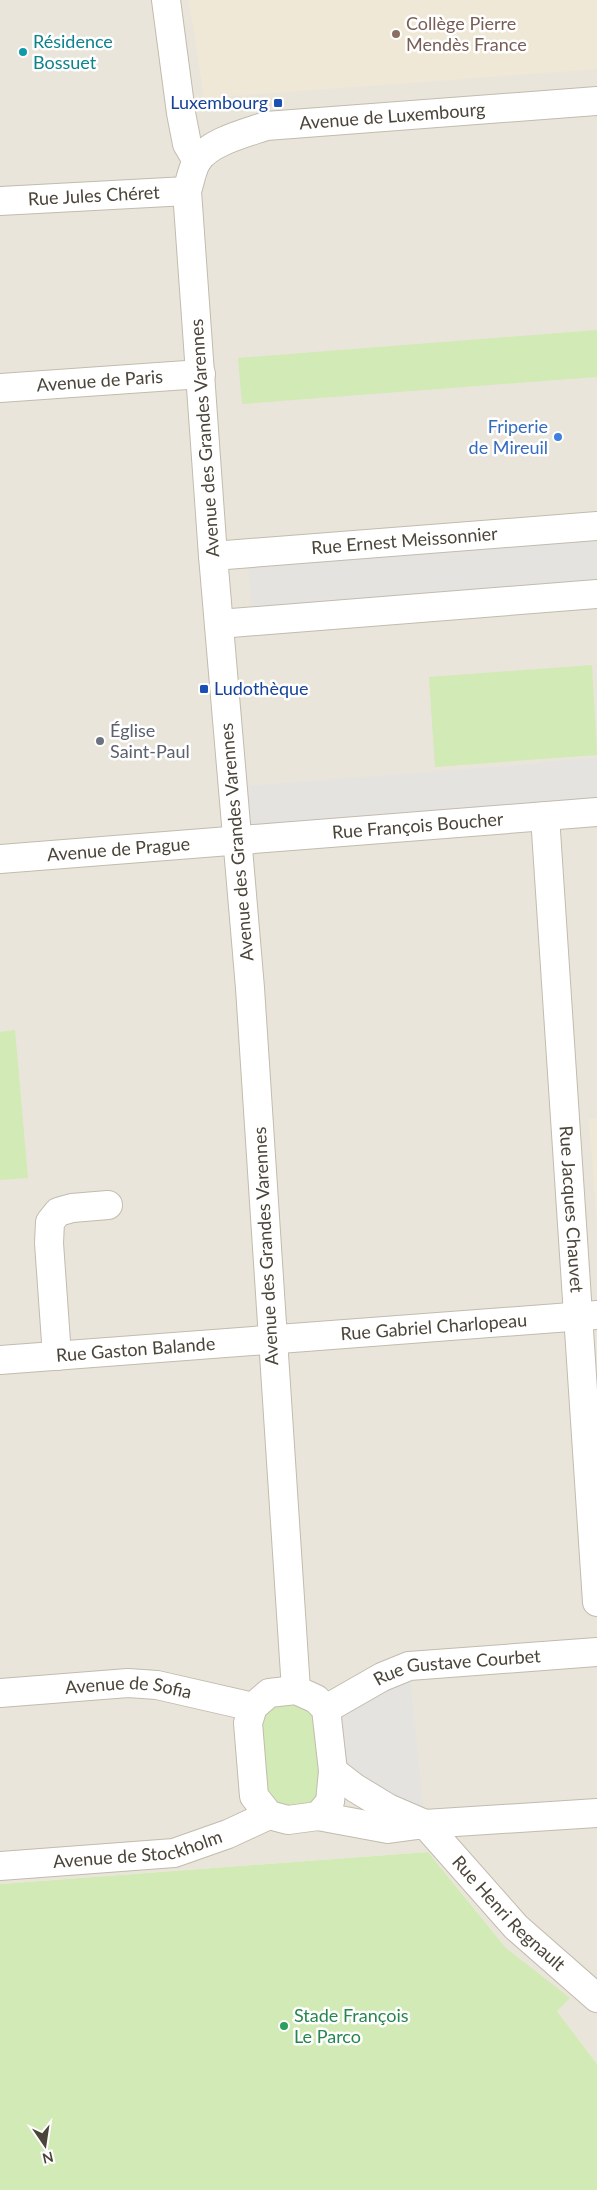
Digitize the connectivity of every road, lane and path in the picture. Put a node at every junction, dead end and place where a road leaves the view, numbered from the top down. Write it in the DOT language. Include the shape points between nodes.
graph roads {
  1 [pos="166,0"];
  2 [pos="597,101"];
  3 [pos="197,161"];
  4 [pos="187,191"];
  5 [pos="0,202"];
  6 [pos="201,374"];
  7 [pos="0,388"];
  8 [pos="597,526"];
  9 [pos="213,556"];
  10 [pos="597,594"];
  11 [pos="219,624"];
  12 [pos="597,812"];
  13 [pos="545,816"];
  14 [pos="237,840"];
  15 [pos="0,858"];
  16 [pos="108,1205"];
  17 [pos="588,1316"];
  18 [pos="271,1339"];
  19 [pos="57,1356"];
  20 [pos="0,1360"];
  21 [pos="597,1602"];
  22 [pos="597,1652"];
  23 [pos="296,1690"];
  24 [pos="0,1694"];
  25 [pos="253,1707"];
  26 [pos="326,1709"];
  27 [pos="333,1771"];
  28 [pos="597,1813"];
  29 [pos="268,1815"];
  30 [pos="318,1816"];
  31 [pos="425,1824"];
  32 [pos="0,1866"];
  33 [pos="597,1998"];
  1 -- 3 [label="street" via="180,112 187,144"];
  2 -- 3 [label="street, Avenue de Luxembourg" via="266,126 226,140"];
  3 -- 4 [label="street, Avenue des Grandes Varennes"];
  4 -- 5 [label="street, Rue Jules Chéret"];
  4 -- 6 [label="street, Avenue des Grandes Varennes"];
  6 -- 7 [label="street, Avenue de Paris"];
  6 -- 9 [label="street, Avenue des Grandes Varennes"];
  8 -- 9 [label="street, Rue Ernest Meissonnier"];
  9 -- 11 [label="street, Avenue des Grandes Varennes"];
  10 -- 11 [label="street"];
  11 -- 14 [label="street, Avenue des Grandes Varennes"];
  12 -- 13 [label="street, Rue François Boucher"];
  13 -- 14 [label="street, Rue François Boucher"];
  13 -- 17 [label="street, Rue Jacques Chauvet"];
  14 -- 15 [label="street, Avenue de Prague"];
  14 -- 18 [label="street, Avenue des Grandes Varennes"];
  16 -- 19 [label="street" via="58,1212 50,1222"];
  17 -- 18 [label="street, Rue Gabriel Charlopeau"];
  17 -- 21 [label="street, Rue Jacques Chauvet"];
  18 -- 19 [label="street, Rue Gaston Balande"];
  18 -- 23 [label="street, Avenue des Grandes Varennes"];
  19 -- 20 [label="street, Rue Gaston Balande"];
  22 -- 26 [label="street, Rue Gustave Courbet" via="409,1666 382,1677"];
  23 -- 25 [label="street" via="269,1693"];
  23 -- 26 [label="street" via="316,1699"];
  24 -- 25 [label="street, Avenue de Sofia" via="128,1682 157,1685"];
  25 -- 29 [label="street" via="248,1723 254,1796"];
  26 -- 27 [label="street"];
  27 -- 30 [label="street" via="330,1802"];
  27 -- 31 [label="street" via="388,1808"];
  28 -- 31 [label="street"];
  29 -- 30 [label="street" via="288,1820"];
  29 -- 32 [label="street, Avenue de Stockholm" via="228,1834 174,1853"];
  30 -- 31 [label="street" via="388,1828"];
  31 -- 33 [label="street, Rue Henri Regnault" via="516,1927"];
}
